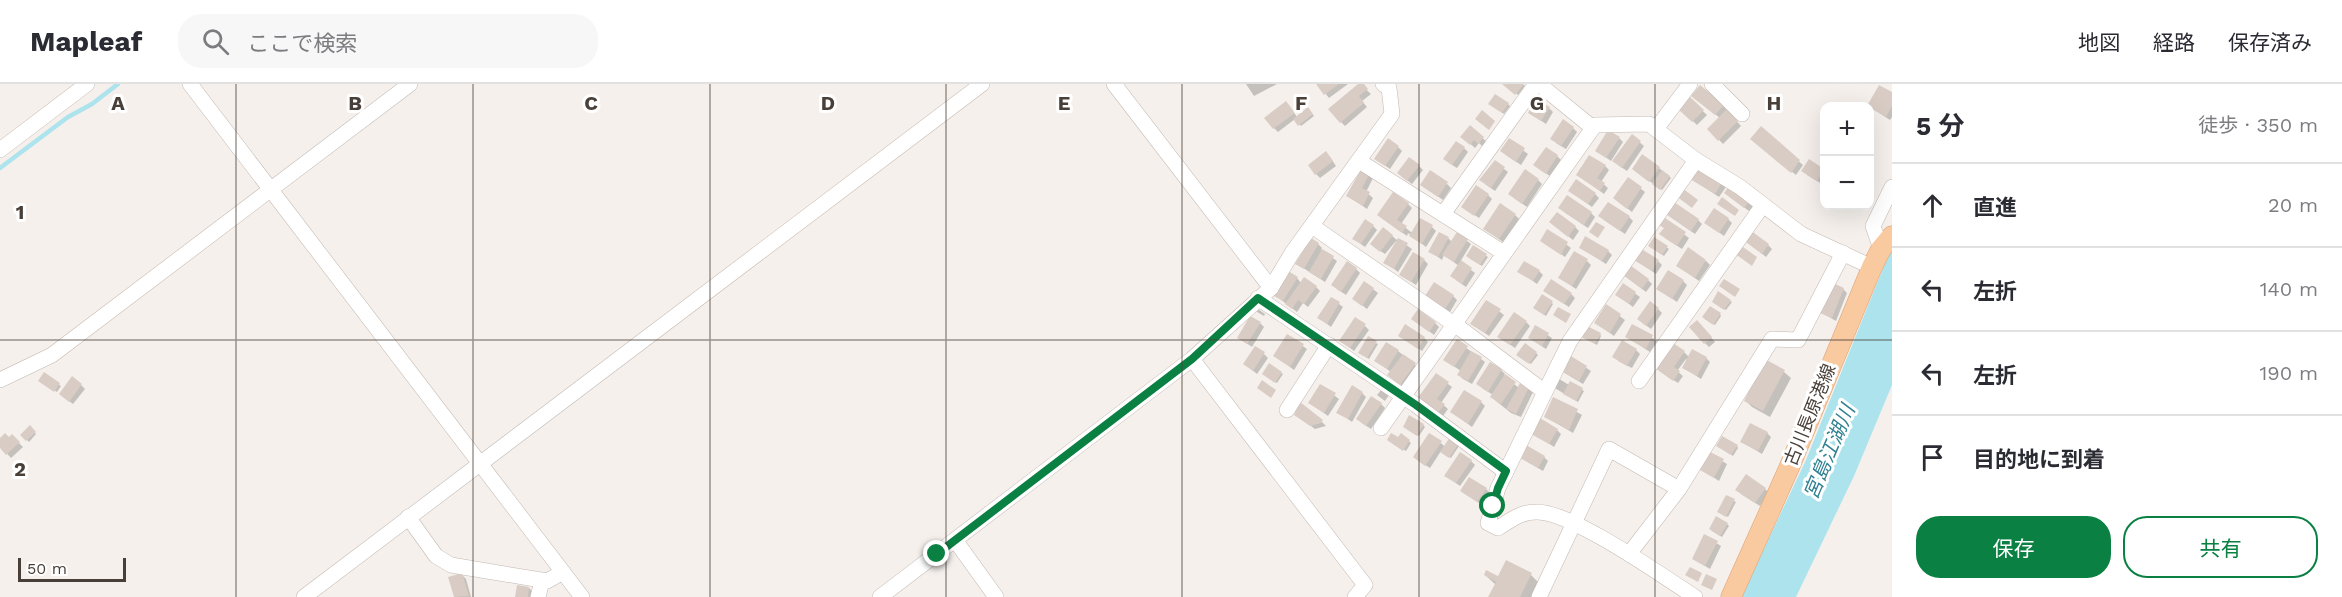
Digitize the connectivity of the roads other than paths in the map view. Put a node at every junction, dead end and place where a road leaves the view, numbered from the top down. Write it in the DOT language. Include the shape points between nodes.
graph roads {
  1 [pos="87,84"];
  2 [pos="190,84"];
  3 [pos="410,84"];
  4 [pos="982,84"];
  5 [pos="1114,84"];
  6 [pos="1383,84"];
  7 [pos="1538,84"];
  8 [pos="1690,84"];
  9 [pos="1712,84"];
  10 [pos="1742,114"];
  11 [pos="1593,128"];
  12 [pos="1656,129"];
  13 [pos="0,150"];
  14 [pos="1359,160"];
  15 [pos="1696,160"];
  16 [pos="1892,187"];
  17 [pos="271,190"];
  18 [pos="1763,205"];
  19 [pos="1443,214"];
  20 [pos="1312,226"];
  21 [pos="1881,250"];
  22 [pos="1504,253"];
  23 [pos="1843,253"];
  24 [pos="1271,288"];
  25 [pos="1258,298"];
  26 [pos="1454,324"];
  27 [pos="1329,345"];
  28 [pos="1192,359"];
  29 [pos="0,380"];
  30 [pos="1639,381"];
  31 [pos="1545,392"];
  32 [pos="1404,397"];
  33 [pos="1287,410"];
  34 [pos="1381,428"];
  35 [pos="480,463"];
  36 [pos="1506,471"];
  37 [pos="1679,489"];
  38 [pos="408,518"];
  39 [pos="1575,525"];
  40 [pos="956,540"];
  41 [pos="1629,554"];
  42 [pos="562,572"];
  43 [pos="542,581"];
  44 [pos="304,597"];
  45 [pos="538,597"];
  46 [pos="582,597"];
  47 [pos="880,597"];
  48 [pos="996,597"];
  49 [pos="1355,597"];
  50 [pos="1539,597"];
  51 [pos="1695,597"];
  52 [pos="1731,597"];
  1 -- 13 [label="street"];
  2 -- 17 [label="street"];
  3 -- 17 [label="street"];
  4 -- 35 [label="street"];
  5 -- 24 [label="street"];
  6 -- 14 [label="street" via="1389,88 1392,114"];
  7 -- 11 [label="street"];
  7 -- 19 [label="street"];
  8 -- 12 [label="street"];
  9 -- 10 [label="street"];
  11 -- 12 [label="street" via="1649,123"];
  11 -- 22 [label="street"];
  12 -- 15 [label="street"];
  14 -- 19 [label="street"];
  14 -- 20 [label="street"];
  15 -- 18 [label="street"];
  15 -- 31 [label="street" via="1570,341"];
  16 -- 21 [label="street" via="1873,226"];
  17 -- 29 [label="street" via="52,355"];
  17 -- 35 [label="street"];
  18 -- 23 [label="street" via="1801,234"];
  18 -- 30 [label="street"];
  19 -- 22 [label="street"];
  20 -- 24 [label="street"];
  20 -- 26 [label="street"];
  21 -- 23 [label="street"];
  21 -- 52 [label="main road, 古川長原港線"];
  22 -- 26 [label="street"];
  23 -- 37 [label="street" via="1798,340 1772,339"];
  24 -- 25 [label="street"];
  25 -- 27 [label="street"];
  25 -- 28 [label="street"];
  26 -- 31 [label="street"];
  26 -- 32 [label="street"];
  27 -- 32 [label="street"];
  27 -- 33 [label="street"];
  28 -- 40 [label="street"];
  28 -- 49 [label="street" via="1365,585"];
  31 -- 36 [label="street"];
  32 -- 34 [label="street"];
  32 -- 36 [label="street"];
  35 -- 38 [label="street"];
  35 -- 42 [label="street"];
  36 -- 39 [label="street" via="1488,523 1498,528 1521,513 1538,511 1552,513"];
  37 -- 39 [label="street" via="1609,449"];
  37 -- 41 [label="street"];
  38 -- 43 [label="street" via="436,556 451,565"];
  38 -- 44 [label="street"];
  39 -- 41 [label="street"];
  39 -- 50 [label="street"];
  40 -- 47 [label="street"];
  40 -- 48 [label="street"];
  41 -- 51 [label="street"];
  42 -- 43 [label="street"];
  42 -- 46 [label="street"];
  43 -- 45 [label="street"];
}
